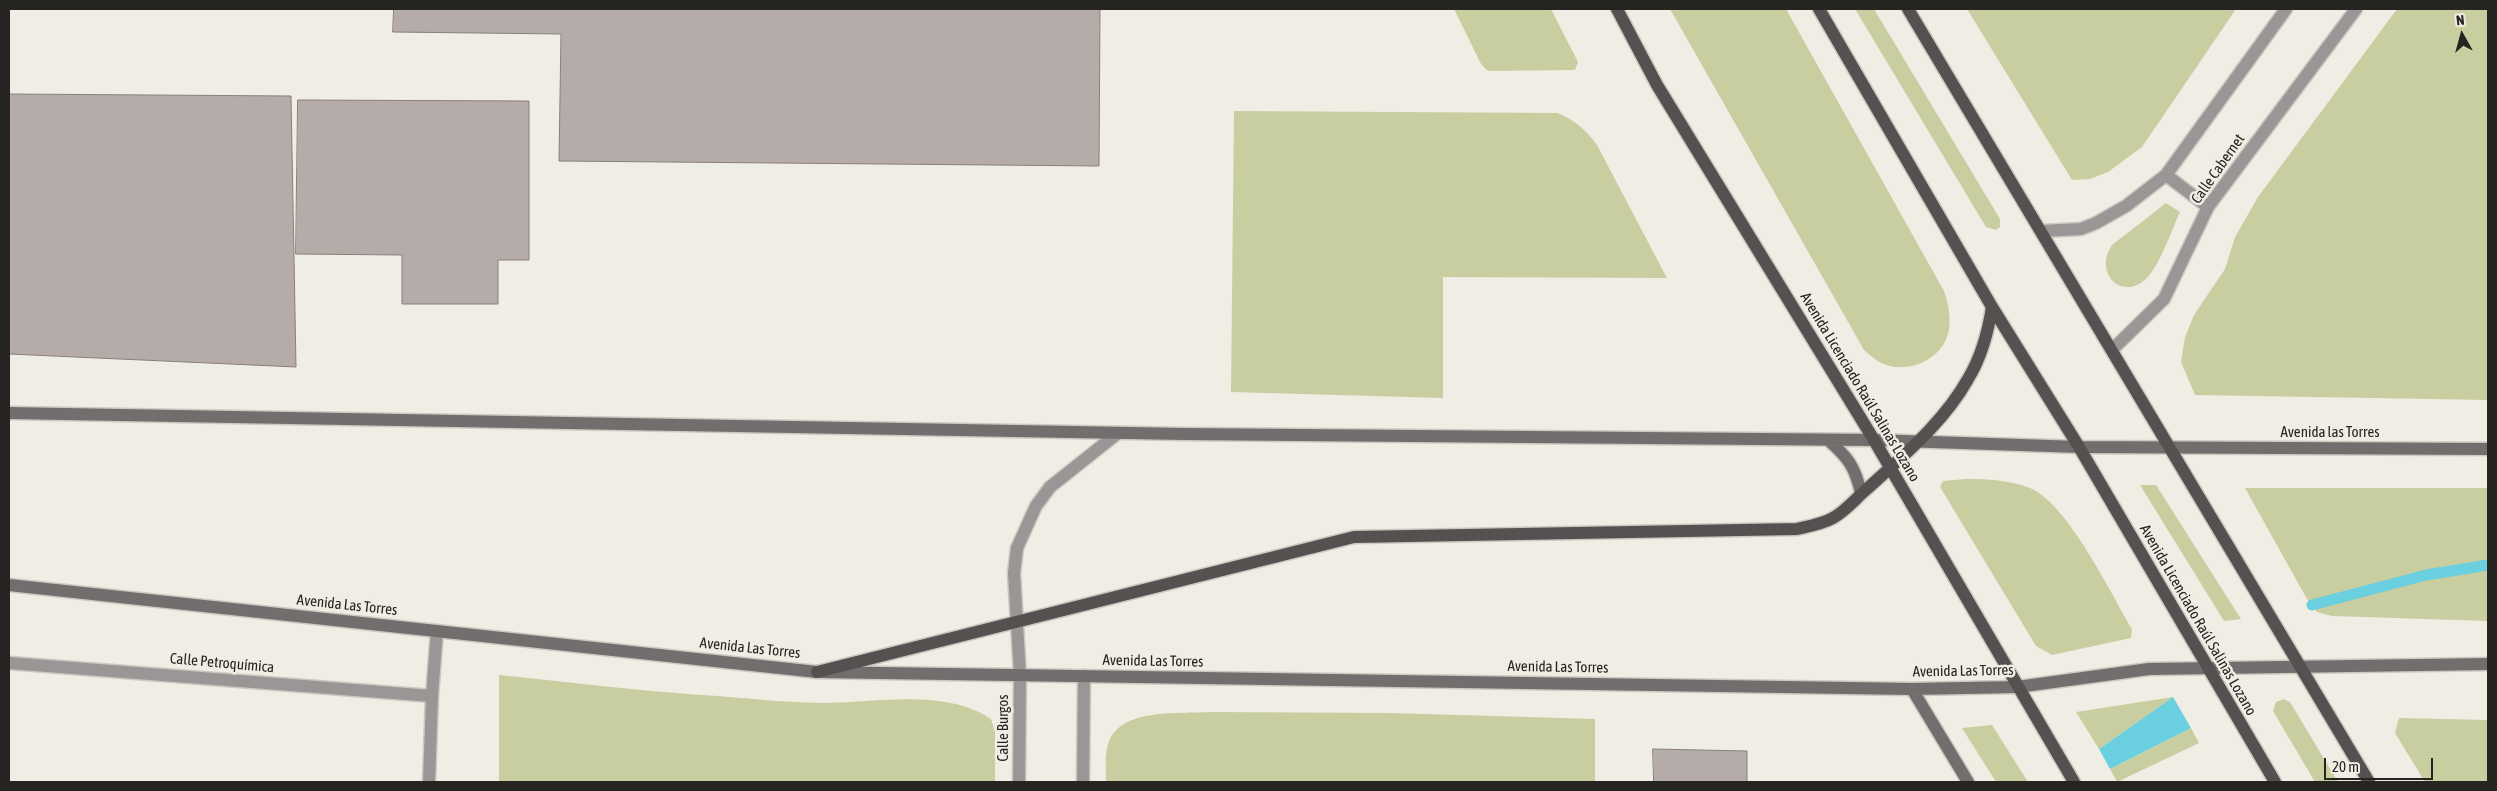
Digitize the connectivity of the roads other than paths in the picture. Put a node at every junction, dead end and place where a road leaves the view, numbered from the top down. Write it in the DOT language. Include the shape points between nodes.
graph roads {
  1 [pos="1617,9"];
  2 [pos="1819,9"];
  3 [pos="1908,9"];
  4 [pos="2286,9"];
  5 [pos="2356,9"];
  6 [pos="2166,175"];
  7 [pos="2208,207"];
  8 [pos="2042,231"];
  9 [pos="1992,307"];
  10 [pos="2113,349"];
  11 [pos="9,413"];
  12 [pos="1118,433"];
  13 [pos="1828,440"];
  14 [pos="1874,440"];
  15 [pos="1919,441"];
  16 [pos="2079,447"];
  17 [pos="2171,447"];
  18 [pos="2488,449"];
  19 [pos="1890,468"];
  20 [pos="1861,494"];
  21 [pos="9,585"];
  22 [pos="1016,622"];
  23 [pos="437,631"];
  24 [pos="9,663"];
  25 [pos="2488,664"];
  26 [pos="2300,665"];
  27 [pos="2206,666"];
  28 [pos="817,672"];
  29 [pos="1020,675"];
  30 [pos="1084,676"];
  31 [pos="2017,687"];
  32 [pos="1912,688"];
  33 [pos="432,696"];
  34 [pos="430,782"];
  35 [pos="1019,782"];
  36 [pos="1083,782"];
  37 [pos="1968,782"];
  38 [pos="2074,782"];
  39 [pos="2275,782"];
  40 [pos="2369,782"];
  1 -- 14 [label="main road, Avenida Licenciado Raúl Salinas Lozano" via="1657,85"];
  2 -- 9 [label="main road, Avenida Licenciado Raúl Salinas Lozano"];
  3 -- 8 [label="main road"];
  4 -- 6 [label="street"];
  5 -- 7 [label="street, Calle Cabernet"];
  6 -- 7 [label="street"];
  6 -- 8 [label="street" via="2126,206 2096,223 2081,229"];
  7 -- 10 [label="street, Calle Cabernet" via="2164,299"];
  8 -- 10 [label="main road"];
  9 -- 15 [label="main road" via="1987,339 1968,381"];
  9 -- 16 [label="main road, Avenida Licenciado Raúl Salinas Lozano"];
  10 -- 17 [label="main road"];
  11 -- 12 [label="main road"];
  12 -- 13 [label="main road"];
  12 -- 22 [label="street, Calle Burgos" via="1050,487 1036,506 1017,548 1014,573"];
  13 -- 14 [label="main road"];
  13 -- 20 [label="main road" via="1846,455 1857,473"];
  14 -- 15 [label="main road"];
  14 -- 19 [label="main road, Avenida Licenciado Raúl Salinas Lozano"];
  15 -- 16 [label="main road"];
  15 -- 19 [label="main road"];
  16 -- 17 [label="main road"];
  16 -- 27 [label="main road, Avenida Licenciado Raúl Salinas Lozano"];
  17 -- 18 [label="main road, Avenida las Torres"];
  17 -- 26 [label="main road"];
  19 -- 20 [label="main road"];
  19 -- 31 [label="main road, Avenida Licenciado Raúl Salinas Lozano"];
  20 -- 22 [label="main road" via="1835,517 1797,529 1354,537"];
  21 -- 23 [label="main road, Avenida Las Torres"];
  22 -- 28 [label="main road"];
  22 -- 29 [label="street, Calle Burgos"];
  23 -- 28 [label="main road, Avenida Las Torres"];
  23 -- 33 [label="street"];
  24 -- 33 [label="street, Calle Petroquímica"];
  25 -- 26 [label="main road"];
  26 -- 27 [label="main road, Avenida Las Torres"];
  26 -- 40 [label="main road"];
  27 -- 31 [label="main road, Avenida Las Torres" via="2149,668"];
  27 -- 39 [label="main road, Avenida Licenciado Raúl Salinas Lozano"];
  28 -- 29 [label="main road, Avenida Las Torres"];
  29 -- 30 [label="main road, Avenida Las Torres"];
  29 -- 35 [label="street, Calle Burgos"];
  30 -- 32 [label="main road, Avenida Las Torres"];
  30 -- 36 [label="street"];
  31 -- 32 [label="main road, Avenida Las Torres"];
  31 -- 38 [label="main road, Avenida Licenciado Raúl Salinas Lozano"];
  32 -- 37 [label="main road"];
  33 -- 34 [label="street"];
}
